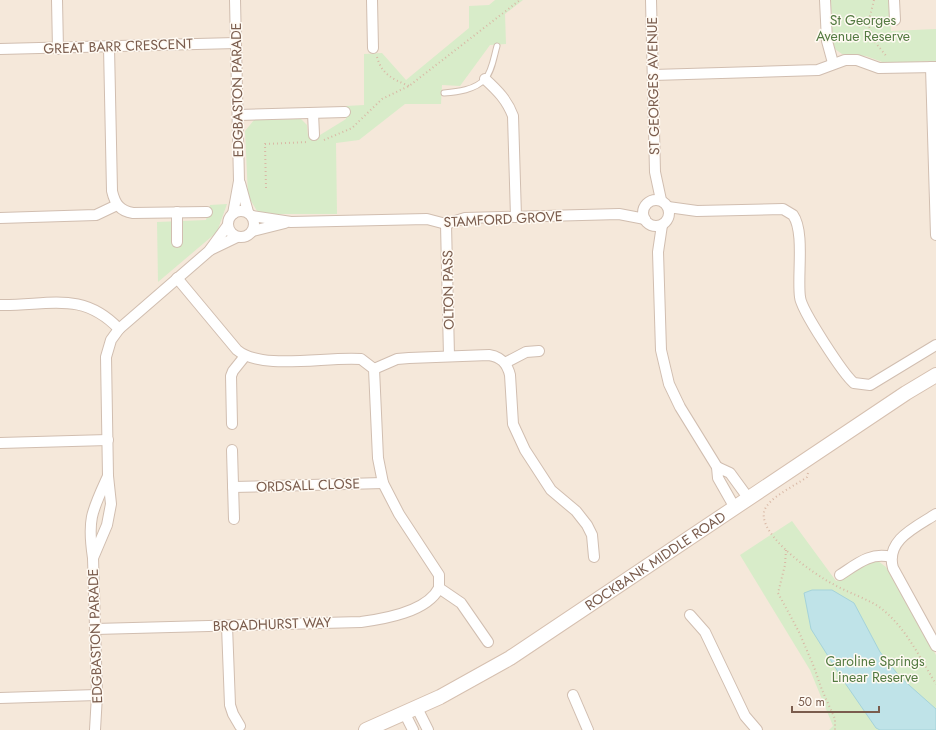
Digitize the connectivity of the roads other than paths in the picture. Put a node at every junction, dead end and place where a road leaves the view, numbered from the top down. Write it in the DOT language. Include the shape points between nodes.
graph roads {
  1 [pos="57,0"];
  2 [pos="235,0"];
  3 [pos="372,0"];
  4 [pos="651,0"];
  5 [pos="826,0"];
  6 [pos="894,0"];
  7 [pos="895,20"];
  8 [pos="236,43"];
  9 [pos="497,46"];
  10 [pos="108,47"];
  11 [pos="373,48"];
  12 [pos="0,49"];
  13 [pos="58,49"];
  14 [pos="833,64"];
  15 [pos="933,67"];
  16 [pos="653,75"];
  17 [pos="485,79"];
  18 [pos="444,93"];
  19 [pos="345,112"];
  20 [pos="313,113"];
  21 [pos="238,116"];
  22 [pos="317,139"];
  23 [pos="239,181"];
  24 [pos="117,206"];
  25 [pos="659,209"];
  26 [pos="176,212"];
  27 [pos="207,212"];
  28 [pos="233,214"];
  29 [pos="250,214"];
  30 [pos="619,214"];
  31 [pos="516,217"];
  32 [pos="0,218"];
  33 [pos="291,222"];
  34 [pos="648,222"];
  35 [pos="446,224"];
  36 [pos="228,225"];
  37 [pos="253,230"];
  38 [pos="936,235"];
  39 [pos="237,237"];
  40 [pos="177,242"];
  41 [pos="209,250"];
  42 [pos="658,252"];
  43 [pos="176,278"];
  44 [pos="0,305"];
  45 [pos="119,329"];
  46 [pos="936,345"];
  47 [pos="539,351"];
  48 [pos="245,356"];
  49 [pos="450,356"];
  50 [pos="504,363"];
  51 [pos="374,369"];
  52 [pos="936,376"];
  53 [pos="232,424"];
  54 [pos="108,440"];
  55 [pos="0,443"];
  56 [pos="232,450"];
  57 [pos="718,467"];
  58 [pos="108,476"];
  59 [pos="384,483"];
  60 [pos="233,487"];
  61 [pos="748,499"];
  62 [pos="735,508"];
  63 [pos="936,514"];
  64 [pos="234,519"];
  65 [pos="891,557"];
  66 [pos="93,558"];
  67 [pos="594,558"];
  68 [pos="840,575"];
  69 [pos="439,588"];
  70 [pos="690,615"];
  71 [pos="227,626"];
  72 [pos="95,629"];
  73 [pos="488,642"];
  74 [pos="936,646"];
  75 [pos="97,694"];
  76 [pos="573,695"];
  77 [pos="0,698"];
  78 [pos="411,711"];
  79 [pos="97,713"];
  80 [pos="240,726"];
  81 [pos="96,730"];
  82 [pos="101,730"];
  83 [pos="366,730"];
  84 [pos="413,730"];
  85 [pos="428,730"];
  86 [pos="588,730"];
  87 [pos="757,730"];
  1 -- 13 [label="street"];
  2 -- 8 [label="street, EDGBASTON PARADE"];
  3 -- 11 [label="street"];
  4 -- 16 [label="street, ST GEORGES AVENUE"];
  5 -- 14 [label="street" via="827,41"];
  6 -- 7 [label="street"];
  8 -- 10 [label="street, GREAT BARR CRESCENT"];
  8 -- 21 [label="street, EDGBASTON PARADE"];
  9 -- 17 [label="lane"];
  10 -- 13 [label="street, GREAT BARR CRESCENT"];
  10 -- 24 [label="street" via="112,191"];
  12 -- 13 [label="street, GREAT BARR CRESCENT"];
  14 -- 15 [label="street" via="857,60 879,68"];
  14 -- 16 [label="street" via="818,70"];
  15 -- 38 [label="street"];
  16 -- 25 [label="street, ST GEORGES AVENUE" via="655,172"];
  17 -- 18 [label="lane" via="458,92"];
  17 -- 31 [label="street" via="509,104 513,116"];
  19 -- 20 [label="street"];
  20 -- 21 [label="street"];
  20 -- 22 [label="street"];
  21 -- 23 [label="street, EDGBASTON PARADE"];
  23 -- 28 [label="street, EDGBASTON PARADE"];
  23 -- 29 [label="street, EDGBASTON PARADE"];
  24 -- 26 [label="street" via="125,212 133,213"];
  24 -- 32 [label="street" via="96,215"];
  25 -- 30 [label="street, STAMFORD GROVE"];
  25 -- 34 [label="street, ST GEORGES AVENUE"];
  25 -- 34 [label="street, STAMFORD GROVE"];
  25 -- 42 [label="street, ST GEORGES AVENUE"];
  25 -- 46 [label="street, STAMFORD GROVE" via="783,209 793,215 799,233 800,299 808,318 854,383 870,385"];
  26 -- 27 [label="street"];
  26 -- 40 [label="street"];
  28 -- 29 [label="street" via="240,211"];
  28 -- 36 [label="street"];
  29 -- 33 [label="street, STAMFORD GROVE"];
  29 -- 37 [label="street" via="254,223"];
  30 -- 31 [label="street, STAMFORD GROVE"];
  30 -- 34 [label="street, STAMFORD GROVE"];
  31 -- 35 [label="street, STAMFORD GROVE" via="466,218"];
  33 -- 35 [label="street, STAMFORD GROVE" via="427,219"];
  33 -- 37 [label="street, STAMFORD GROVE"];
  34 -- 42 [label="street, ST GEORGES AVENUE"];
  35 -- 49 [label="street, OLTON PASS"];
  36 -- 39 [label="street"];
  36 -- 41 [label="street, EDGBASTON PARADE"];
  37 -- 39 [label="street" via="246,236"];
  39 -- 41 [label="street, EDGBASTON PARADE"];
  41 -- 43 [label="street, EDGBASTON PARADE"];
  42 -- 57 [label="street, ST GEORGES AVENUE" via="661,350 669,384 680,407"];
  43 -- 45 [label="street, EDGBASTON PARADE"];
  43 -- 48 [label="street" via="237,350"];
  44 -- 45 [label="street" via="76,303 89,306 108,317"];
  45 -- 54 [label="street, EDGBASTON PARADE" via="111,340 106,357"];
  47 -- 50 [label="street" via="526,352"];
  48 -- 51 [label="street" via="263,361 361,359"];
  48 -- 53 [label="street" via="231,376"];
  49 -- 50 [label="street" via="489,355"];
  49 -- 51 [label="street" via="397,359"];
  50 -- 67 [label="street" via="510,375 513,424 525,450 551,490 576,511 587,525 592,535"];
  51 -- 59 [label="street" via="378,458"];
  52 -- 61 [label="street, ROCKBANK MIDDLE ROAD"];
  54 -- 55 [label="street"];
  54 -- 58 [label="street, EDGBASTON PARADE"];
  56 -- 60 [label="street"];
  57 -- 61 [label="street, ST GEORGES AVENUE" via="730,473"];
  57 -- 62 [label="street, ST GEORGES AVENUE" via="718,478"];
  58 -- 66 [label="street, EDGBASTON PARADE" via="110,513"];
  58 -- 66 [label="street, EDGBASTON PARADE" via="93,507 90,522"];
  59 -- 60 [label="street, ORDSALL CLOSE"];
  59 -- 69 [label="street" via="399,514 435,567 439,575"];
  60 -- 64 [label="street"];
  61 -- 62 [label="street, ROCKBANK MIDDLE ROAD"];
  62 -- 78 [label="street, ROCKBANK MIDDLE ROAD" via="510,658"];
  63 -- 65 [label="street" via="905,534 893,547"];
  65 -- 68 [label="street" via="867,557"];
  65 -- 74 [label="street" via="893,568"];
  66 -- 72 [label="street, EDGBASTON PARADE"];
  69 -- 71 [label="street, BROADHURST WAY" via="428,601 380,620"];
  69 -- 73 [label="street" via="461,603"];
  70 -- 87 [label="street" via="705,632 746,716"];
  71 -- 72 [label="street, BROADHURST WAY"];
  71 -- 80 [label="street" via="230,705"];
  72 -- 75 [label="street, EDGBASTON PARADE"];
  75 -- 77 [label="street"];
  75 -- 79 [label="street, EDGBASTON PARADE"];
  76 -- 86 [label="street"];
  78 -- 83 [label="street, ROCKBANK MIDDLE ROAD"];
  78 -- 84 [label="street"];
  78 -- 85 [label="street"];
  79 -- 81 [label="street, EDGBASTON PARADE"];
  79 -- 82 [label="street, EDGBASTON PARADE"];
}
